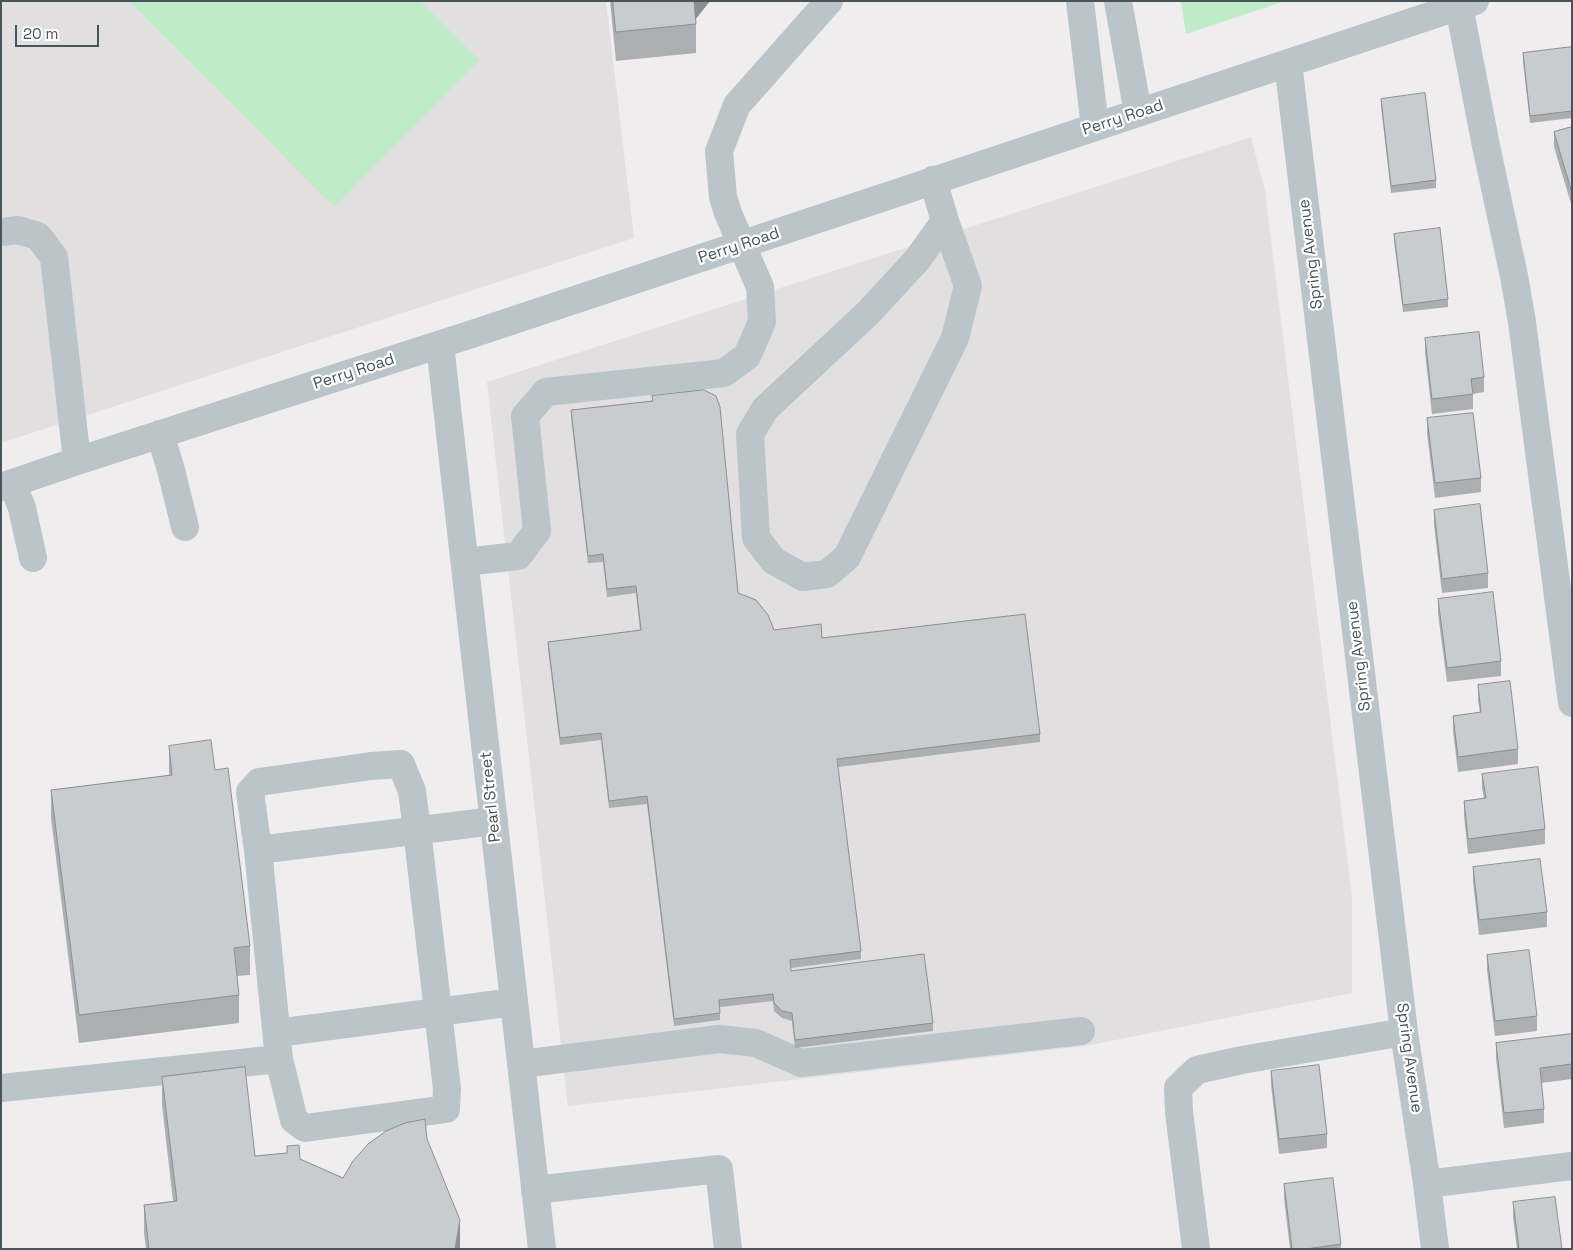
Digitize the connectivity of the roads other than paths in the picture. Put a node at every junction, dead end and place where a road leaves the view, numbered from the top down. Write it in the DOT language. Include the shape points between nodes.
graph roads {
  1 [pos="829,1"];
  2 [pos="1080,1"];
  3 [pos="1118,1"];
  4 [pos="1467,4"];
  5 [pos="1288,63"];
  6 [pos="1138,113"];
  7 [pos="1095,127"];
  8 [pos="933,180"];
  9 [pos="945,221"];
  10 [pos="1,232"];
  11 [pos="742,244"];
  12 [pos="440,345"];
  13 [pos="160,434"];
  14 [pos="77,461"];
  15 [pos="7,485"];
  16 [pos="185,527"];
  17 [pos="34,558"];
  18 [pos="465,562"];
  19 [pos="1572,703"];
  20 [pos="494,821"];
  21 [pos="418,830"];
  22 [pos="258,850"];
  23 [pos="514,1002"];
  24 [pos="438,1012"];
  25 [pos="1081,1031"];
  26 [pos="1404,1032"];
  27 [pos="278,1046"];
  28 [pos="521,1064"];
  29 [pos="1,1088"];
  30 [pos="1572,1166"];
  31 [pos="1427,1184"];
  32 [pos="535,1190"];
  33 [pos="542,1249"];
  34 [pos="728,1249"];
  35 [pos="1196,1249"];
  36 [pos="1435,1249"];
  1 -- 11 [label="street" via="737,105 719,150 723,197"];
  2 -- 7 [label="street"];
  3 -- 6 [label="street"];
  4 -- 5 [label="street, Perry Road"];
  4 -- 19 [label="street" via="1486,146 1522,322"];
  5 -- 6 [label="street, Perry Road"];
  5 -- 26 [label="street, Spring Avenue"];
  6 -- 7 [label="street, Perry Road"];
  7 -- 8 [label="street, Perry Road"];
  8 -- 9 [label="street"];
  8 -- 11 [label="street, Perry Road"];
  9 -- 9 [label="street" via="917,260 868,313 765,409 750,434 756,538 774,562 803,577 827,574 847,557 955,338 968,286"];
  10 -- 14 [label="street" via="18,230 38,236 54,257"];
  11 -- 12 [label="street, Perry Road"];
  11 -- 18 [label="street" via="760,287 762,322 748,356 724,373 546,392 525,416 537,530 518,556"];
  12 -- 13 [label="street, Perry Road"];
  12 -- 18 [label="street, Pearl Street"];
  13 -- 14 [label="street, Perry Road"];
  13 -- 16 [label="street"];
  14 -- 15 [label="street, Perry Road"];
  15 -- 17 [label="street" via="22,508"];
  18 -- 20 [label="street, Pearl Street"];
  20 -- 21 [label="street"];
  20 -- 23 [label="street, Pearl Street"];
  21 -- 22 [label="street"];
  21 -- 22 [label="street" via="412,791 400,764 371,766 258,782 250,792"];
  21 -- 24 [label="street"];
  22 -- 27 [label="street"];
  23 -- 24 [label="street"];
  23 -- 28 [label="street, Pearl Street"];
  24 -- 27 [label="street"];
  24 -- 27 [label="street" via="447,1089 446,1109 305,1128 294,1120"];
  25 -- 28 [label="street" via="802,1063 756,1043 719,1040"];
  26 -- 31 [label="street, Spring Avenue"];
  26 -- 35 [label="street" via="1197,1070 1178,1088"];
  27 -- 29 [label="street"];
  28 -- 32 [label="street, Pearl Street"];
  30 -- 31 [label="street"];
  31 -- 36 [label="street, Spring Avenue"];
  32 -- 33 [label="street, Pearl Street"];
  32 -- 34 [label="street" via="719,1169"];
}
